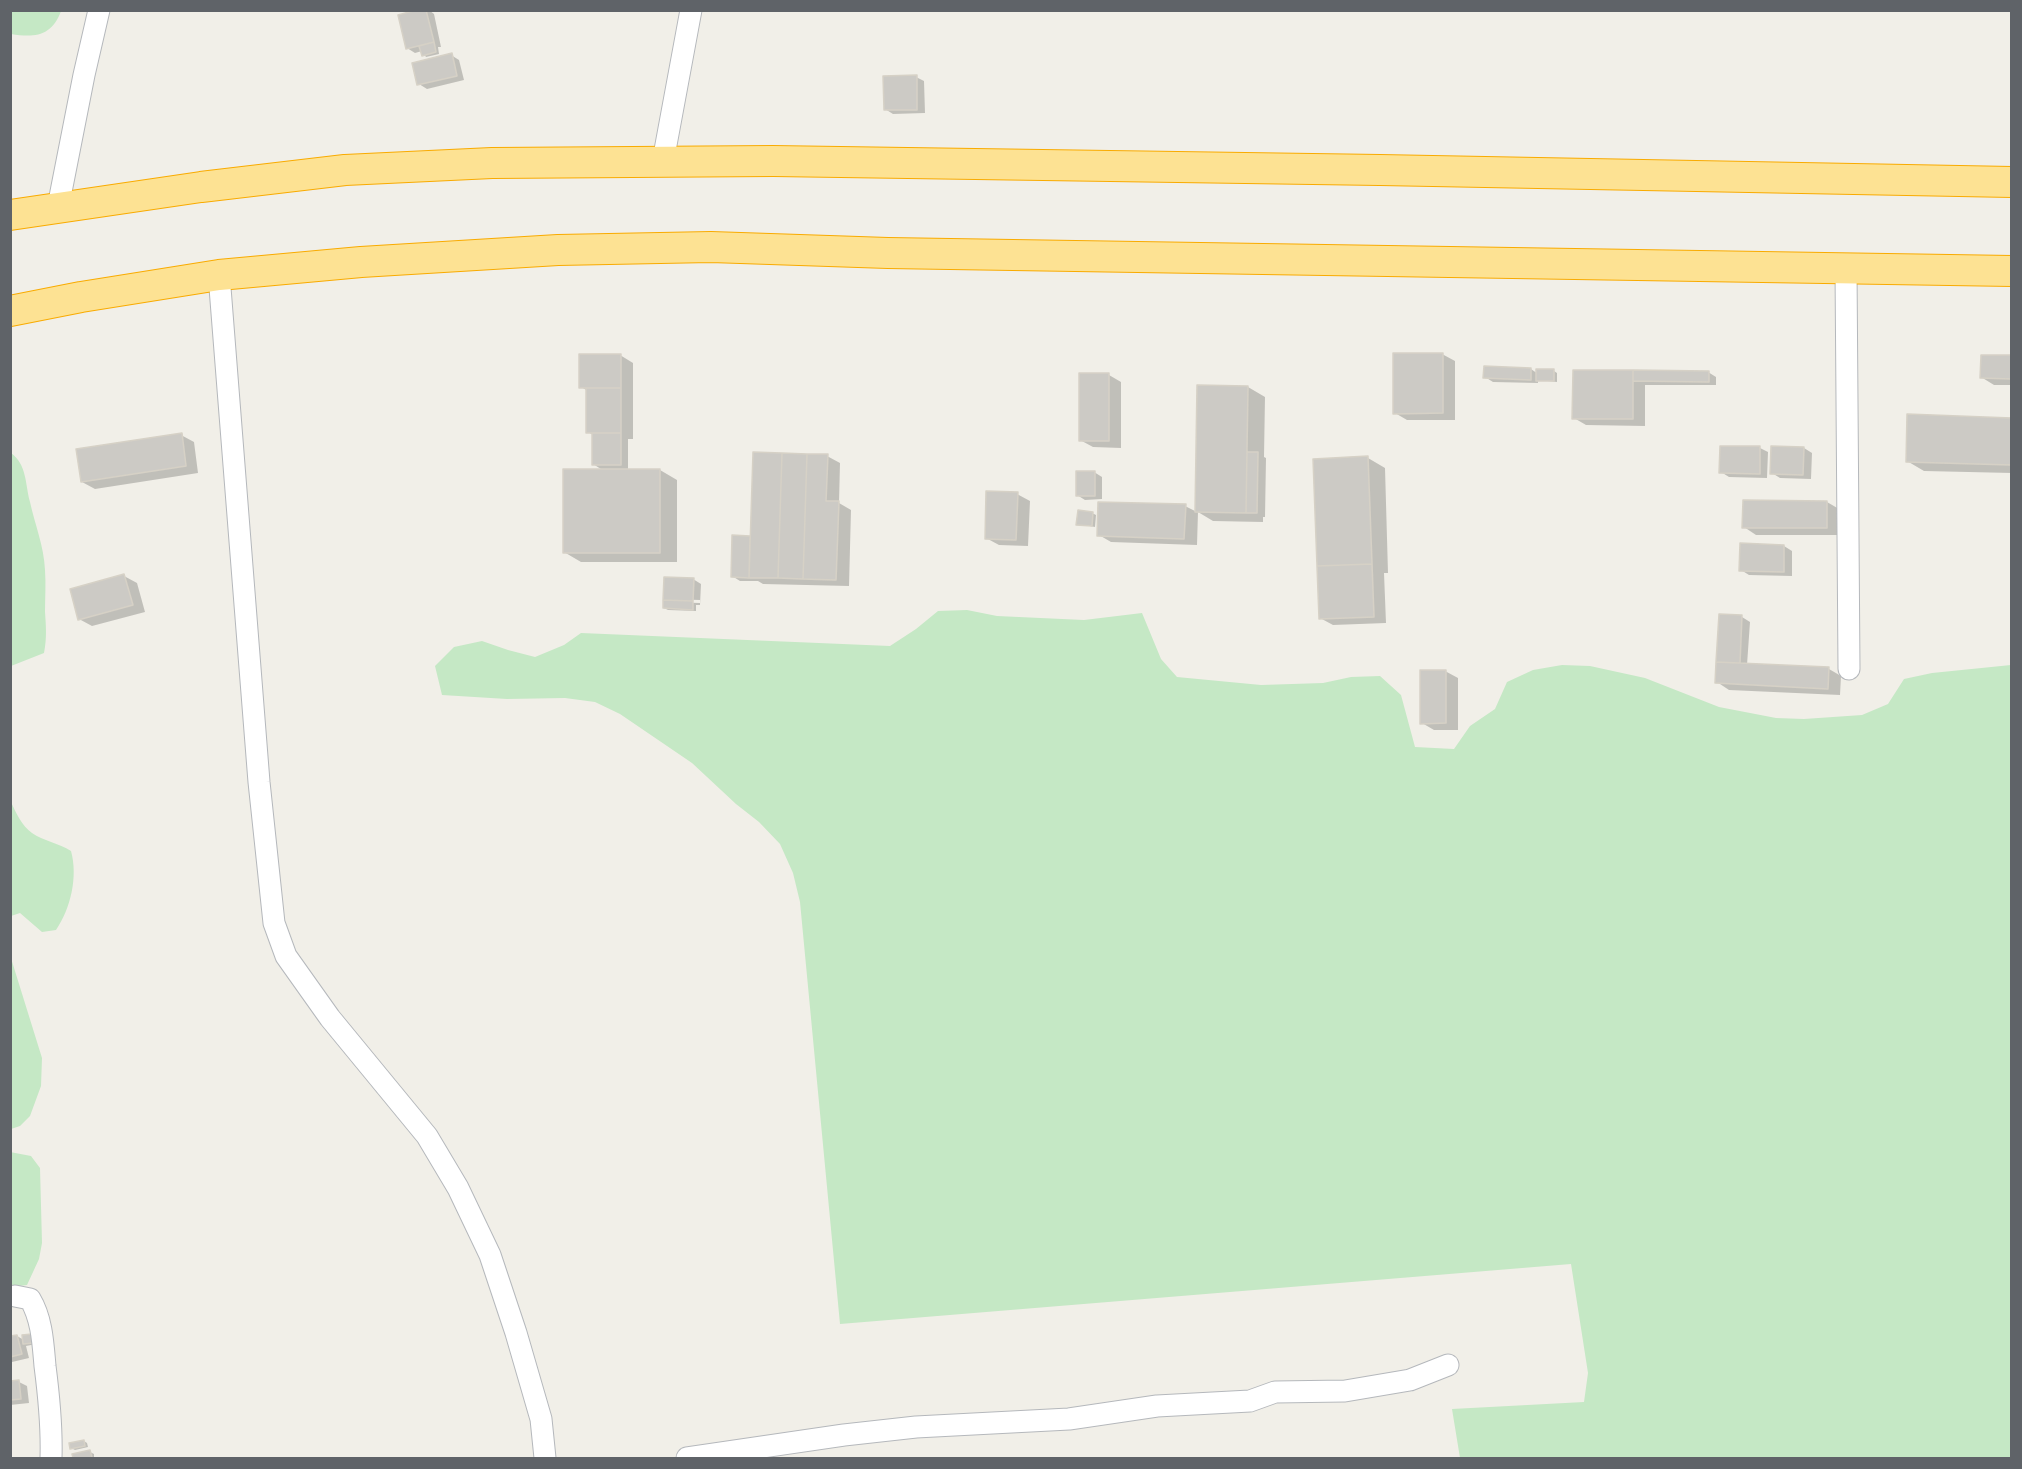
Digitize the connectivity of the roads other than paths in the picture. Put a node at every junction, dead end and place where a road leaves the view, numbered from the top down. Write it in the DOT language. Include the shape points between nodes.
graph roads {
  1 [pos="99,10"];
  2 [pos="691,10"];
  3 [pos="663,161"];
  4 [pos="2012,182"];
  5 [pos="58,207"];
  6 [pos="10,215"];
  7 [pos="1846,268"];
  8 [pos="2012,271"];
  9 [pos="219,275"];
  10 [pos="10,311"];
  11 [pos="1849,669"];
  12 [pos="15,1296"];
  13 [pos="1448,1365"];
  14 [pos="51,1458"];
  15 [pos="545,1458"];
  16 [pos="687,1458"];
  1 -- 5 [label="street"];
  2 -- 3 [label="street"];
  3 -- 4 [label="highway"];
  3 -- 5 [label="highway" via="345,170"];
  5 -- 6 [label="highway"];
  7 -- 8 [label="highway"];
  7 -- 9 [label="highway" via="711,247 558,250"];
  7 -- 11 [label="street"];
  9 -- 10 [label="highway"];
  9 -- 15 [label="street" via="259,782 274,923 286,956 330,1018 427,1136 458,1188 490,1255 516,1333 541,1419"];
  12 -- 14 [label="street" via="30,1299 42,1334 52,1422"];
  13 -- 16 [label="street" via="1410,1380 1345,1390 1275,1392 1250,1401 844,1435"];
}
